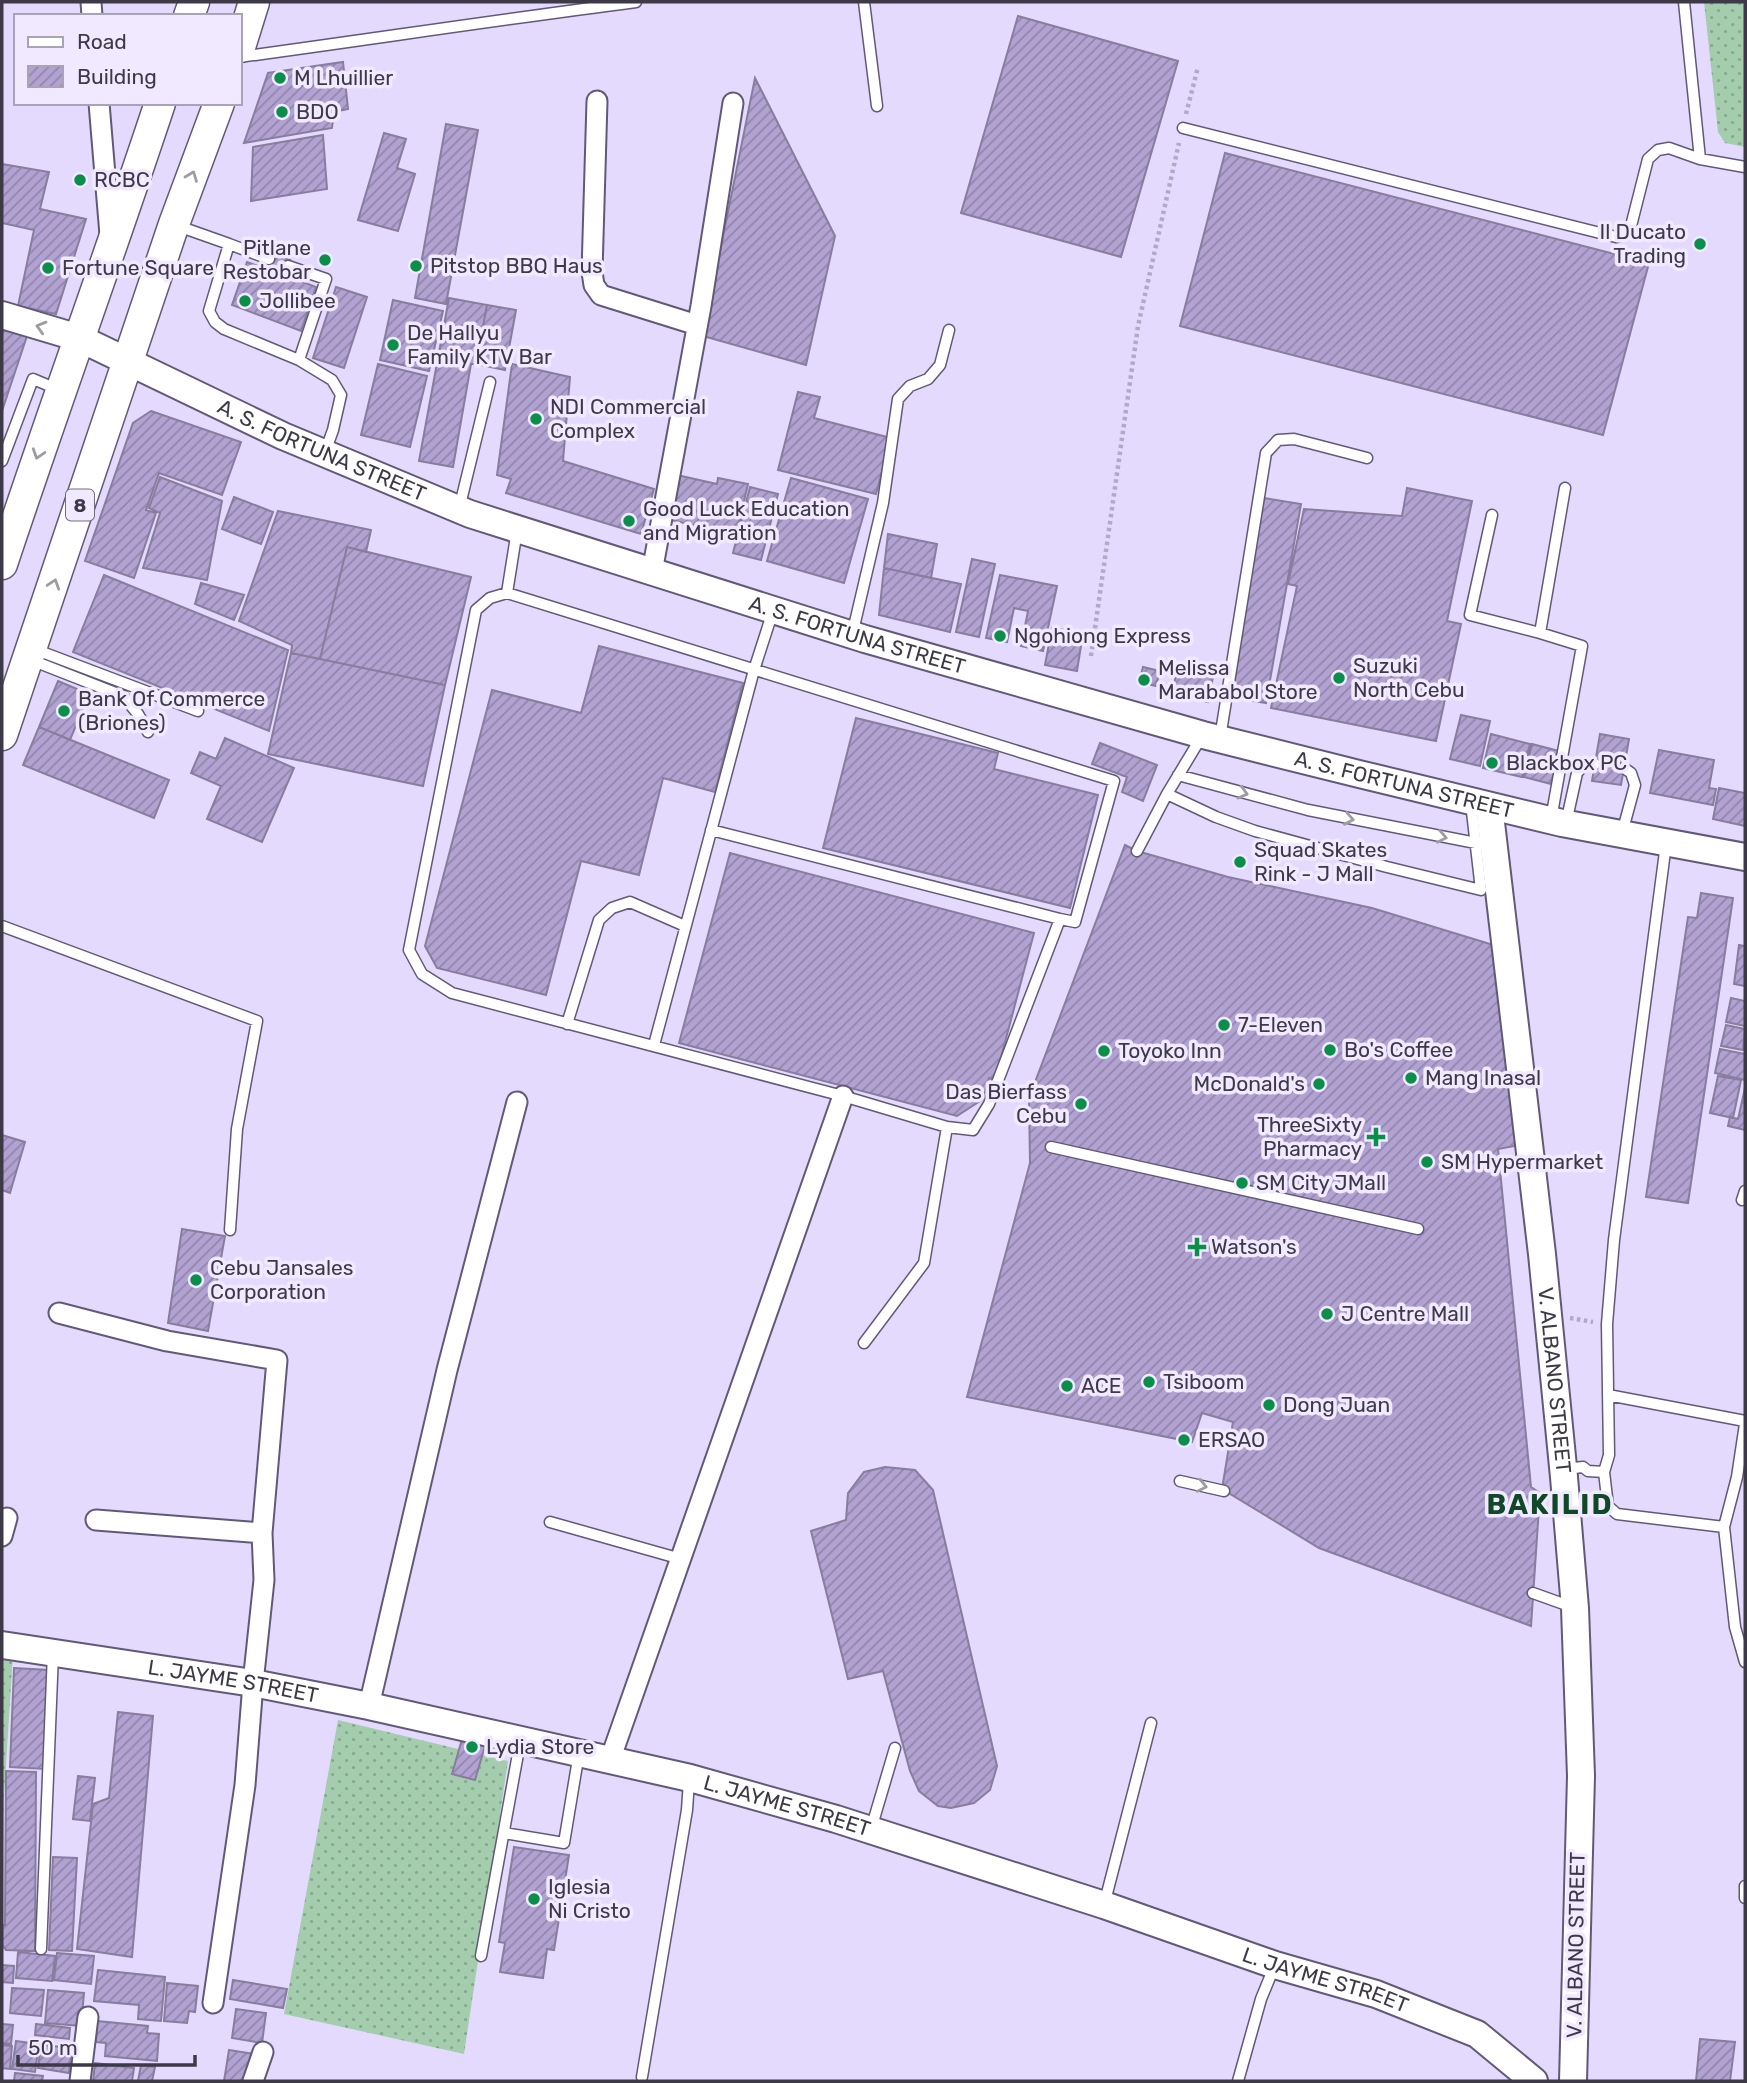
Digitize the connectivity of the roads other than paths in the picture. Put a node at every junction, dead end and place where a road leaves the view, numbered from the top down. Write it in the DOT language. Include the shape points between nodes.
graph roads {
  1 [pos="254,2"];
  2 [pos="636,2"];
  3 [pos="864,2"];
  4 [pos="1684,2"];
  5 [pos="242,41"];
  6 [pos="242,57"];
  7 [pos="597,100"];
  8 [pos="733,103"];
  9 [pos="99,105"];
  10 [pos="159,105"];
  11 [pos="218,105"];
  12 [pos="877,106"];
  13 [pos="1183,128"];
  14 [pos="1700,159"];
  15 [pos="1745,167"];
  16 [pos="174,224"];
  17 [pos="229,244"];
  18 [pos="111,251"];
  19 [pos="269,259"];
  20 [pos="288,266"];
  21 [pos="2,316"];
  22 [pos="697,325"];
  23 [pos="949,330"];
  24 [pos="79,338"];
  25 [pos="299,360"];
  26 [pos="127,362"];
  27 [pos="490,382"];
  28 [pos="61,390"];
  29 [pos="324,455"];
  30 [pos="1367,458"];
  31 [pos="2,461"];
  32 [pos="1565,488"];
  33 [pos="459,510"];
  34 [pos="1492,515"];
  35 [pos="517,529"];
  36 [pos="4,552"];
  37 [pos="652,572"];
  38 [pos="507,593"];
  39 [pos="773,610"];
  40 [pos="1540,633"];
  41 [pos="852,635"];
  42 [pos="30,654"];
  43 [pos="754,670"];
  44 [pos="198,711"];
  45 [pos="148,732"];
  46 [pos="2,735"];
  47 [pos="1211,737"];
  48 [pos="1595,764"];
  49 [pos="1624,768"];
  50 [pos="1178,775"];
  51 [pos="1167,794"];
  52 [pos="1480,804"];
  53 [pos="1558,822"];
  54 [pos="711,830"];
  55 [pos="1622,834"];
  56 [pos="1667,842"];
  57 [pos="1485,845"];
  58 [pos="1137,851"];
  59 [pos="1745,857"];
  60 [pos="1060,919"];
  61 [pos="2,926"];
  62 [pos="685,926"];
  63 [pos="567,1024"];
  64 [pos="654,1045"];
  65 [pos="843,1096"];
  66 [pos="517,1102"];
  67 [pos="947,1127"];
  68 [pos="1051,1147"];
  69 [pos="1418,1229"];
  70 [pos="230,1230"];
  71 [pos="59,1313"];
  72 [pos="864,1343"];
  73 [pos="1608,1395"];
  74 [pos="1745,1422"];
  75 [pos="1604,1472"];
  76 [pos="1572,1473"];
  77 [pos="1180,1481"];
  78 [pos="1224,1491"];
  79 [pos="96,1520"];
  80 [pos="550,1522"];
  81 [pos="1724,1527"];
  82 [pos="262,1532"];
  83 [pos="681,1559"];
  84 [pos="1533,1593"];
  85 [pos="1575,1608"];
  86 [pos="2,1645"];
  87 [pos="53,1653"];
  88 [pos="1745,1662"];
  89 [pos="253,1683"];
  90 [pos="369,1706"];
  91 [pos="1151,1723"];
  92 [pos="521,1739"];
  93 [pos="895,1748"];
  94 [pos="579,1753"];
  95 [pos="610,1760"];
  96 [pos="690,1777"];
  97 [pos="870,1829"];
  98 [pos="504,1833"];
  99 [pos="1745,1886"];
  100 [pos="1745,1898"];
  101 [pos="1104,1905"];
  102 [pos="41,1949"];
  103 [pos="481,1955"];
  104 [pos="1275,1965"];
  105 [pos="213,2003"];
  106 [pos="88,2017"];
  107 [pos="263,2052"];
  108 [pos="642,2077"];
  109 [pos="80,2081"];
  110 [pos="253,2081"];
  111 [pos="1238,2081"];
  112 [pos="1534,2081"];
  113 [pos="1573,2081"];
  1 -- 5 [label="main road"];
  2 -- 6 [label="lane"];
  3 -- 12 [label="lane"];
  4 -- 14 [label="lane"];
  7 -- 22 [label="street" via="594,285 601,295"];
  8 -- 22 [label="street"];
  9 -- 18 [label="street"];
  10 -- 18 [label="main road"];
  16 -- 11 [label="main road, 8, one-way"];
  13 -- 14 [label="lane" via="1616,237 1631,226 1648,159 1669,148"];
  14 -- 15 [label="lane"];
  16 -- 17 [label="lane"];
  16 -- 26 [label="main road, 8"];
  17 -- 19 [label="lane"];
  17 -- 25 [label="lane" via="209,311 215,322"];
  18 -- 24 [label="main road"];
  20 -- 25 [label="lane" via="326,279"];
  24 -- 21 [label="street, A. S. FORTUNA STREET, one-way"];
  22 -- 37 [label="street"];
  23 -- 41 [label="lane" via="940,365 898,399 883,503"];
  24 -- 26 [label="street, A. S. FORTUNA STREET"];
  24 -- 28 [label="main road"];
  25 -- 29 [label="lane" via="332,380 341,395"];
  26 -- 29 [label="street, A. S. FORTUNA STREET"];
  42 -- 26 [label="main road, 8, one-way"];
  27 -- 33 [label="lane"];
  28 -- 31 [label="lane" via="33,379"];
  28 -- 36 [label="main road, one-way"];
  29 -- 33 [label="street, A. S. FORTUNA STREET"];
  30 -- 47 [label="lane" via="1294,439 1278,440 1266,453"];
  32 -- 40 [label="lane"];
  33 -- 35 [label="street, A. S. FORTUNA STREET"];
  34 -- 40 [label="lane" via="1470,615"];
  35 -- 37 [label="street, A. S. FORTUNA STREET"];
  35 -- 38 [label="lane"];
  37 -- 39 [label="street, A. S. FORTUNA STREET"];
  38 -- 43 [label="lane"];
  38 -- 63 [label="lane" via="490,598 476,610 409,950 422,974 452,993"];
  39 -- 41 [label="street, A. S. FORTUNA STREET"];
  39 -- 43 [label="lane"];
  40 -- 53 [label="lane" via="1582,646"];
  41 -- 47 [label="street, A. S. FORTUNA STREET"];
  42 -- 44 [label="lane"];
  42 -- 45 [label="lane" via="123,696"];
  42 -- 46 [label="main road, 8"];
  43 -- 54 [label="lane"];
  43 -- 60 [label="lane" via="1114,782 1075,922"];
  47 -- 50 [label="lane"];
  47 -- 52 [label="street, A. S. FORTUNA STREET"];
  48 -- 53 [label="lane" via="1584,765 1577,774"];
  49 -- 55 [label="lane" via="1635,785"];
  50 -- 51 [label="lane"];
  50 -- 57 [label="lane, one-way" via="1308,810"];
  51 -- 57 [label="lane" via="1255,831 1480,890"];
  51 -- 58 [label="lane"];
  52 -- 53 [label="street, A. S. FORTUNA STREET"];
  52 -- 57 [label="street, V. ALBANO STREET"];
  53 -- 55 [label="street, A. S. FORTUNA STREET"];
  54 -- 60 [label="lane"];
  54 -- 62 [label="lane"];
  55 -- 56 [label="street, A. S. FORTUNA STREET"];
  56 -- 59 [label="street, A. S. FORTUNA STREET"];
  56 -- 73 [label="lane" via="1614,1240 1607,1324"];
  57 -- 76 [label="street, V. ALBANO STREET"];
  60 -- 67 [label="lane" via="989,1104 973,1130"];
  61 -- 70 [label="lane" via="257,1021 237,1129"];
  62 -- 63 [label="lane" via="630,902 612,908 599,920"];
  62 -- 64 [label="lane"];
  63 -- 64 [label="lane"];
  64 -- 65 [label="lane"];
  65 -- 67 [label="lane"];
  65 -- 83 [label="street"];
  66 -- 90 [label="street" via="447,1370"];
  67 -- 72 [label="lane" via="924,1263"];
  68 -- 69 [label="lane"];
  71 -- 82 [label="street" via="167,1341 277,1360"];
  73 -- 74 [label="lane"];
  73 -- 75 [label="lane" via="1609,1455"];
  74 -- 81 [label="lane"];
  75 -- 76 [label="lane"];
  75 -- 81 [label="lane" via="1608,1506 1617,1514"];
  76 -- 85 [label="street, V. ALBANO STREET"];
  77 -- 78 [label="lane, one-way"];
  79 -- 82 [label="street"];
  80 -- 83 [label="lane"];
  81 -- 88 [label="lane" via="1735,1627"];
  82 -- 89 [label="street" via="264,1580"];
  83 -- 95 [label="street"];
  84 -- 85 [label="lane"];
  85 -- 113 [label="street, V. ALBANO STREET" via="1581,1776"];
  86 -- 87 [label="street, L. JAYME STREET"];
  87 -- 89 [label="street, L. JAYME STREET"];
  87 -- 102 [label="lane"];
  89 -- 90 [label="street, L. JAYME STREET"];
  89 -- 105 [label="street" via="245,1785"];
  90 -- 92 [label="street, L. JAYME STREET"];
  91 -- 101 [label="lane"];
  92 -- 94 [label="street, L. JAYME STREET"];
  92 -- 98 [label="lane"];
  93 -- 97 [label="lane"];
  94 -- 95 [label="street, L. JAYME STREET"];
  94 -- 98 [label="lane" via="564,1843"];
  95 -- 96 [label="street, L. JAYME STREET"];
  96 -- 97 [label="street, L. JAYME STREET"];
  96 -- 108 [label="lane"];
  97 -- 101 [label="street, L. JAYME STREET"];
  98 -- 103 [label="lane"];
  99 -- 100 [label="lane"];
  101 -- 104 [label="street, L. JAYME STREET"];
  104 -- 111 [label="lane"];
  104 -- 112 [label="street, L. JAYME STREET" via="1377,1994 1477,2034"];
  106 -- 109 [label="street"];
  107 -- 110 [label="street"];
}
